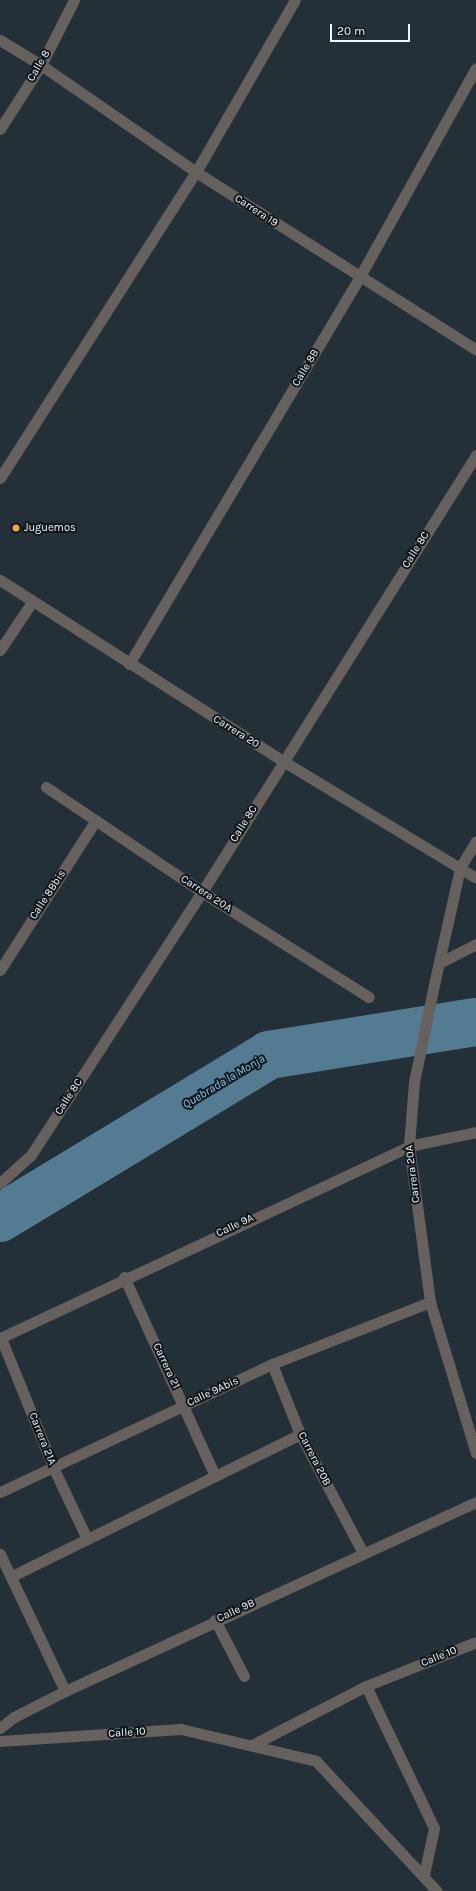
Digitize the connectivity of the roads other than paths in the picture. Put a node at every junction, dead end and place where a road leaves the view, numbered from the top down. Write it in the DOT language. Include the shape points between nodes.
graph roads {
  1 [pos="74,0"];
  2 [pos="294,0"];
  3 [pos="0,40"];
  4 [pos="41,65"];
  5 [pos="476,68"];
  6 [pos="0,129"];
  7 [pos="196,172"];
  8 [pos="359,278"];
  9 [pos="476,350"];
  10 [pos="476,455"];
  11 [pos="0,478"];
  12 [pos="0,580"];
  13 [pos="32,602"];
  14 [pos="0,650"];
  15 [pos="129,664"];
  16 [pos="283,761"];
  17 [pos="46,787"];
  18 [pos="96,820"];
  19 [pos="476,841"];
  20 [pos="460,868"];
  21 [pos="476,878"];
  22 [pos="202,892"];
  23 [pos="476,944"];
  24 [pos="439,963"];
  25 [pos="0,970"];
  26 [pos="369,997"];
  27 [pos="476,1132"];
  28 [pos="409,1146"];
  29 [pos="0,1183"];
  30 [pos="124,1278"];
  31 [pos="430,1302"];
  32 [pos="0,1338"];
  33 [pos="272,1364"];
  34 [pos="184,1405"];
  35 [pos="300,1434"];
  36 [pos="476,1453"];
  37 [pos="53,1467"];
  38 [pos="215,1476"];
  39 [pos="0,1492"];
  40 [pos="476,1502"];
  41 [pos="87,1539"];
  42 [pos="362,1552"];
  43 [pos="0,1554"];
  44 [pos="12,1576"];
  45 [pos="215,1620"];
  46 [pos="476,1642"];
  47 [pos="244,1676"];
  48 [pos="366,1686"];
  49 [pos="65,1691"];
  50 [pos="0,1728"];
  51 [pos="0,1741"];
  52 [pos="252,1745"];
  53 [pos="424,1875"];
  54 [pos="437,1891"];
  1 -- 4 [label="street, Calle 8"];
  2 -- 7 [label="street"];
  3 -- 4 [label="street, Carrera 19"];
  4 -- 6 [label="street, Calle 8"];
  4 -- 7 [label="street, Carrera 19"];
  5 -- 8 [label="street, Calle 8B"];
  7 -- 8 [label="street, Carrera 19"];
  7 -- 11 [label="street"];
  8 -- 9 [label="street, Carrera 19"];
  8 -- 15 [label="street, Calle 8B"];
  10 -- 16 [label="street, Calle 8C"];
  12 -- 13 [label="street, Carrera 20"];
  13 -- 14 [label="street"];
  13 -- 15 [label="street, Carrera 20"];
  15 -- 16 [label="street, Carrera 20"];
  16 -- 20 [label="street, Carrera 20"];
  16 -- 22 [label="street, Calle 8C"];
  17 -- 18 [label="street, Carrera 20A"];
  18 -- 22 [label="street, Carrera 20A"];
  18 -- 25 [label="street, Calle 8Bbis"];
  19 -- 20 [label="street, Carrera 20A"];
  20 -- 21 [label="street, Carrera 20"];
  20 -- 24 [label="street, Carrera 20A"];
  22 -- 26 [label="street, Carrera 20A"];
  22 -- 29 [label="street, Calle 8C" via="32,1154"];
  23 -- 24 [label="street"];
  24 -- 28 [label="street, Carrera 20A" via="414,1082"];
  27 -- 28 [label="street, Calle 9A"];
  28 -- 30 [label="street, Calle 9A"];
  28 -- 31 [label="street, Carrera 20A"];
  30 -- 32 [label="street, Calle 9A"];
  30 -- 34 [label="street, Carrera 21"];
  31 -- 33 [label="street, Calle 9Abis"];
  31 -- 36 [label="street, Carrera 20A"];
  32 -- 37 [label="street, Carrera 21A"];
  33 -- 34 [label="street, Calle 9Abis"];
  33 -- 35 [label="street, Carrera 20B"];
  34 -- 37 [label="street, Calle 9Abis"];
  34 -- 38 [label="street, Carrera 21"];
  35 -- 38 [label="street"];
  35 -- 42 [label="street, Carrera 20B"];
  37 -- 39 [label="street, Calle 9Abis"];
  37 -- 41 [label="street, Carrera 21A"];
  38 -- 41 [label="street"];
  40 -- 42 [label="street, Calle 9B"];
  41 -- 44 [label="street"];
  42 -- 45 [label="street, Calle 9B"];
  43 -- 44 [label="street"];
  44 -- 49 [label="street"];
  45 -- 47 [label="street"];
  45 -- 49 [label="street, Calle 9B"];
  46 -- 48 [label="street, Calle 10"];
  48 -- 52 [label="street, Calle 10"];
  48 -- 53 [label="street" via="434,1828"];
  49 -- 50 [label="street, Calle 9B" via="14,1717"];
  51 -- 52 [label="street, Calle 10" via="181,1729"];
  52 -- 53 [label="street, Calle 10" via="316,1761"];
  53 -- 54 [label="street, Calle 10"];
}
